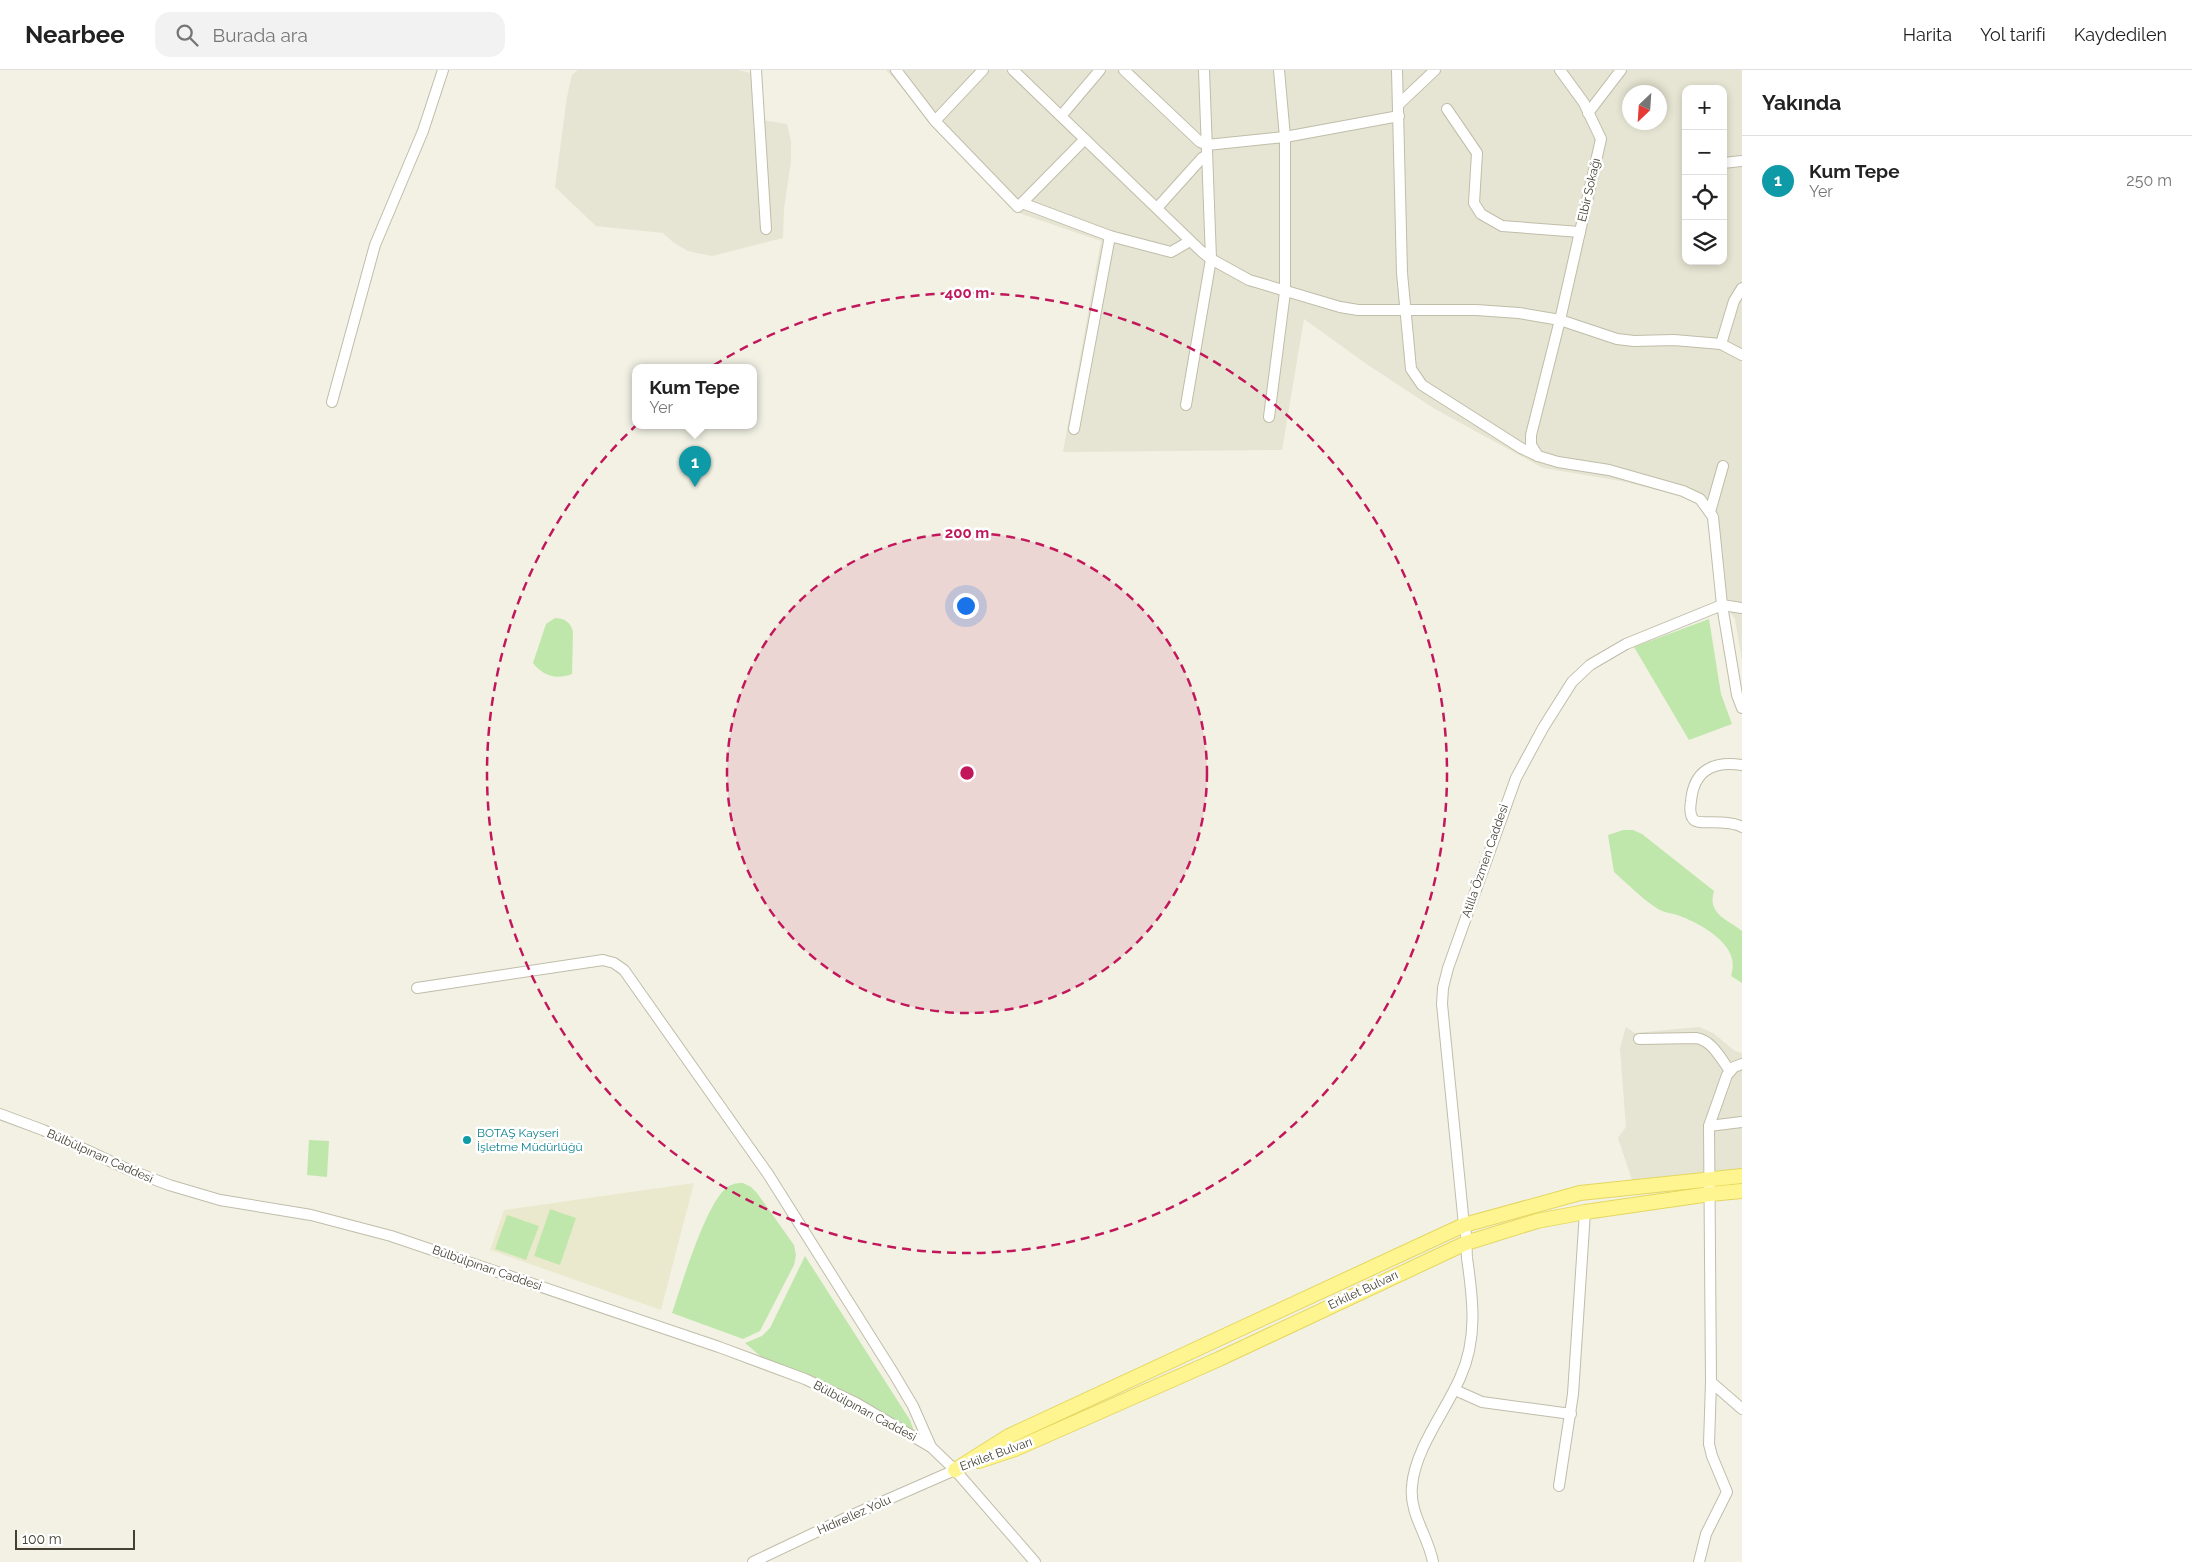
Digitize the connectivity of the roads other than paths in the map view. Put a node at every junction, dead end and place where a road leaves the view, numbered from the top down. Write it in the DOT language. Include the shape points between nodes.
graph roads {
  1 [pos="443,70"];
  2 [pos="756,70"];
  3 [pos="896,70"];
  4 [pos="983,70"];
  5 [pos="1013,70"];
  6 [pos="1100,70"];
  7 [pos="1124,70"];
  8 [pos="1204,70"];
  9 [pos="1279,70"];
  10 [pos="1397,70"];
  11 [pos="1435,70"];
  12 [pos="1560,70"];
  13 [pos="1621,70"];
  14 [pos="1398,105"];
  15 [pos="1447,109"];
  16 [pos="1588,113"];
  17 [pos="1061,116"];
  18 [pos="1399,116"];
  19 [pos="936,121"];
  20 [pos="1285,137"];
  21 [pos="1085,140"];
  22 [pos="1207,150"];
  23 [pos="1742,161"];
  24 [pos="1727,163"];
  25 [pos="1022,204"];
  26 [pos="1157,208"];
  27 [pos="766,229"];
  28 [pos="1580,232"];
  29 [pos="1110,236"];
  30 [pos="1190,240"];
  31 [pos="1211,259"];
  32 [pos="1742,288"];
  33 [pos="1285,292"];
  34 [pos="1405,310"];
  35 [pos="1560,320"];
  36 [pos="1721,344"];
  37 [pos="1742,355"];
  38 [pos="332,402"];
  39 [pos="1186,405"];
  40 [pos="1269,417"];
  41 [pos="1074,429"];
  42 [pos="1538,456"];
  43 [pos="1723,466"];
  44 [pos="1710,512"];
  45 [pos="1722,605"];
  46 [pos="1742,608"];
  47 [pos="1742,708"];
  48 [pos="1742,765"];
  49 [pos="1742,827"];
  50 [pos="417,988"];
  51 [pos="1639,1039"];
  52 [pos="1742,1064"];
  53 [pos="1730,1071"];
  54 [pos="0,1114"];
  55 [pos="1742,1122"];
  56 [pos="1709,1126"];
  57 [pos="1742,1176"];
  58 [pos="1709,1179"];
  59 [pos="1742,1192"];
  60 [pos="1710,1194"];
  61 [pos="1585,1212"];
  62 [pos="1464,1225"];
  63 [pos="1466,1243"];
  64 [pos="1711,1382"];
  65 [pos="1454,1390"];
  66 [pos="1742,1409"];
  67 [pos="1571,1414"];
  68 [pos="932,1447"];
  69 [pos="955,1470"];
  70 [pos="1559,1486"];
  71 [pos="753,1562"];
  72 [pos="1035,1562"];
  73 [pos="1433,1562"];
  74 [pos="1699,1562"];
  1 -- 38 [label="street" via="423,131 375,246"];
  2 -- 27 [label="street"];
  3 -- 19 [label="street"];
  4 -- 19 [label="street"];
  5 -- 17 [label="street"];
  6 -- 17 [label="street"];
  7 -- 22 [label="street"];
  8 -- 22 [label="street"];
  9 -- 20 [label="street"];
  10 -- 14 [label="street"];
  11 -- 14 [label="street"];
  12 -- 16 [label="street, Elbir Sokağı"];
  13 -- 16 [label="street"];
  14 -- 18 [label="street"];
  15 -- 28 [label="street" via="1477,153 1474,203 1481,214 1502,226"];
  16 -- 28 [label="street, Elbir Sokağı" via="1601,139"];
  17 -- 21 [label="street"];
  18 -- 20 [label="street"];
  18 -- 34 [label="street"];
  19 -- 25 [label="street" via="1018,207"];
  20 -- 22 [label="street"];
  20 -- 33 [label="street"];
  21 -- 25 [label="street"];
  21 -- 26 [label="street"];
  22 -- 26 [label="street"];
  22 -- 31 [label="street"];
  23 -- 24 [label="street"];
  25 -- 29 [label="street"];
  26 -- 30 [label="street"];
  28 -- 35 [label="street, Elbir Sokağı"];
  29 -- 30 [label="street" via="1171,252"];
  29 -- 41 [label="street"];
  30 -- 31 [label="street"];
  31 -- 33 [label="street" via="1249,280"];
  31 -- 39 [label="street"];
  32 -- 36 [label="street" via="1734,301"];
  33 -- 34 [label="street" via="1358,310"];
  33 -- 40 [label="street"];
  34 -- 35 [label="street" via="1498,311"];
  34 -- 42 [label="street" via="1411,369 1419,382"];
  35 -- 36 [label="street" via="1617,339"];
  35 -- 42 [label="street, Elbir Sokağı" via="1531,435 1533,449"];
  36 -- 37 [label="street"];
  42 -- 44 [label="street" via="1609,470 1689,493 1704,503"];
  43 -- 44 [label="street"];
  44 -- 45 [label="street"];
  45 -- 46 [label="street"];
  45 -- 47 [label="street"];
  45 -- 62 [label="street, Atilla Özmen Caddesi" via="1626,644 1584,670 1567,689 1511,788 1443,988 1447,1071"];
  48 -- 49 [label="street" via="1722,765 1702,773 1694,787 1690,813 1699,822 1724,821"];
  50 -- 68 [label="street" via="603,960 619,966 768,1174 894,1374"];
  51 -- 53 [label="street" via="1703,1040"];
  52 -- 53 [label="street"];
  53 -- 56 [label="street" via="1724,1079"];
  54 -- 68 [label="street, Bülbülpınarı Caddesi" via="169,1186 220,1200 311,1215 391,1236 783,1370 890,1422"];
  55 -- 56 [label="street"];
  56 -- 58 [label="street"];
  57 -- 58 [label="main road, Erkilet Bulvarı"];
  58 -- 60 [label="street"];
  58 -- 62 [label="main road, Erkilet Bulvarı" via="1580,1193"];
  59 -- 60 [label="main road, Erkilet Bulvarı"];
  60 -- 61 [label="main road, Erkilet Bulvarı"];
  60 -- 64 [label="street"];
  61 -- 63 [label="main road, Erkilet Bulvarı" via="1537,1221"];
  61 -- 67 [label="street"];
  62 -- 63 [label="street, Atilla Özmen Caddesi"];
  62 -- 69 [label="main road, Erkilet Bulvarı" via="1009,1436"];
  63 -- 65 [label="street, Atilla Özmen Caddesi" via="1473,1331 1467,1361"];
  63 -- 69 [label="main road, Erkilet Bulvarı" via="1210,1363 1014,1449"];
  64 -- 66 [label="street"];
  64 -- 74 [label="street" via="1709,1444 1727,1492 1706,1534"];
  65 -- 67 [label="street" via="1482,1402"];
  65 -- 73 [label="street, Atilla Özmen Caddesi" via="1419,1458 1412,1484 1413,1509"];
  67 -- 70 [label="street"];
  68 -- 69 [label="street, Bülbülpınarı Caddesi"];
  69 -- 71 [label="street, Hıdırellez Yolu"];
  69 -- 72 [label="street, Bülbülpınarı Caddesi"];
}
